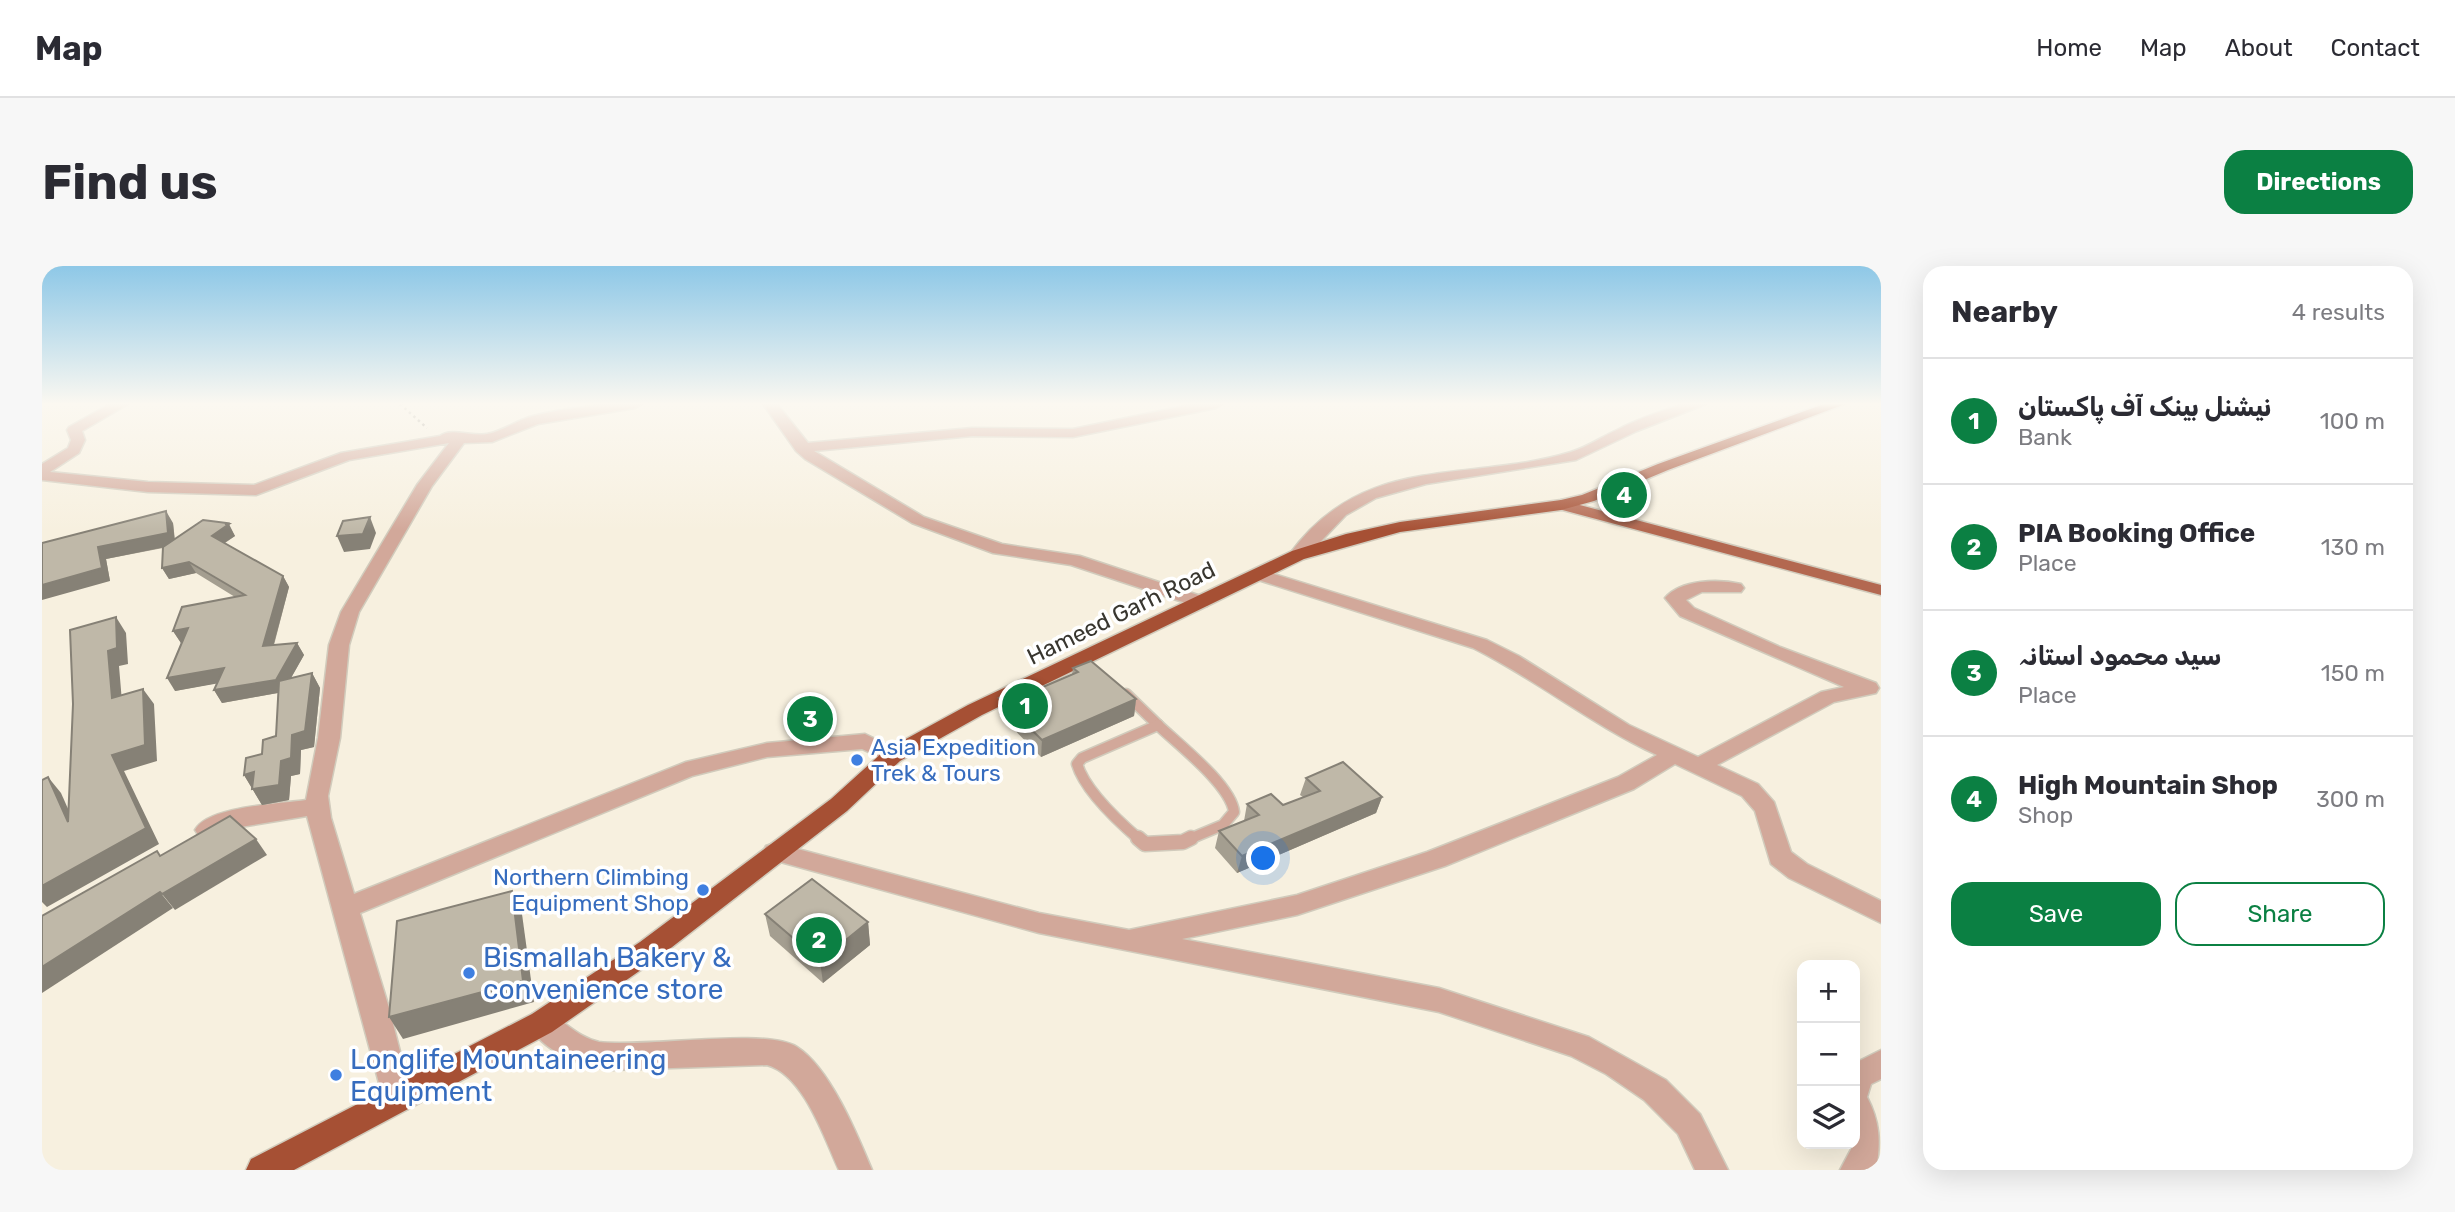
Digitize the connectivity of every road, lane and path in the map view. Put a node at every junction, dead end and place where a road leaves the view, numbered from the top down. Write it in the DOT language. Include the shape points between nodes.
graph roads {
  1 [pos="76,446"];
  2 [pos="405,446"];
  3 [pos="450,446"];
  4 [pos="820,446"];
  5 [pos="1600,446"];
  6 [pos="1721,446"];
  7 [pos="801,448"];
  8 [pos="42,472"];
  9 [pos="1561,505"];
  10 [pos="1298,555"];
  11 [pos="1258,574"];
  12 [pos="1735,588"];
  13 [pos="1881,590"];
  14 [pos="1201,602"];
  15 [pos="1874,687"];
  16 [pos="1121,689"];
  17 [pos="1159,724"];
  18 [pos="1676,754"];
  19 [pos="892,756"];
  20 [pos="1700,765"];
  21 [pos="318,806"];
  22 [pos="187,842"];
  23 [pos="775,852"];
  24 [pos="345,908"];
  25 [pos="1881,913"];
  26 [pos="1124,940"];
  27 [pos="542,1023"];
  28 [pos="1881,1063"];
  29 [pos="1856,1086"];
  30 [pos="397,1099"];
  31 [pos="1860,1114"];
  32 [pos="262,1170"];
  33 [pos="856,1170"];
  34 [pos="1712,1170"];
  35 [pos="1856,1170"];
  1 -- 8 [label="street"];
  2 -- 8 [label="street" via="346,456 256,490 148,487"];
  3 -- 21 [label="street" via="350,612 339,645"];
  4 -- 7 [label="street"];
  5 -- 10 [label="street" via="1572,456 1371,495 1324,525"];
  6 -- 9 [label="highway, Hameed Garh Road"];
  7 -- 14 [label="street" via="896,509 960,537 999,549 1074,560"];
  9 -- 10 [label="highway, Hameed Garh Road" via="1400,527"];
  9 -- 13 [label="main road"];
  10 -- 11 [label="highway, Hameed Garh Road"];
  11 -- 14 [label="highway, Hameed Garh Road"];
  11 -- 18 [label="street" via="1480,644 1621,730"];
  12 -- 15 [label="street" via="1699,587 1674,598 1687,612 1773,651"];
  14 -- 19 [label="highway, Hameed Garh Road" via="1089,661 928,733"];
  15 -- 20 [label="street" via="1828,697"];
  16 -- 17 [label="lane"];
  17 -- 17 [label="lane" via="1224,789 1234,812 1223,825 1198,836 1158,845 1145,844 1121,824 1077,764"];
  18 -- 20 [label="street"];
  18 -- 26 [label="street" via="1626,783 1436,859 1297,905"];
  19 -- 23 [label="highway, Hameed Garh Road" via="839,805"];
  19 -- 24 [label="street" via="865,741 767,750 686,770"];
  20 -- 25 [label="street" via="1750,790 1766,808 1780,857 1798,871"];
  21 -- 22 [label="street" via="223,821"];
  21 -- 24 [label="street"];
  23 -- 26 [label="street" via="1039,923"];
  23 -- 27 [label="highway, Hameed Garh Road" via="649,950"];
  24 -- 30 [label="street"];
  26 -- 34 [label="street" via="1439,1000 1579,1046 1655,1090 1689,1125"];
  27 -- 30 [label="highway, Hameed Garh Road"];
  27 -- 33 [label="street" via="589,1055 767,1052 786,1057 815,1086"];
  28 -- 29 [label="street" via="1858,1076"];
  30 -- 32 [label="highway, Hameed Garh Road"];
  31 -- 35 [label="street" via="1872,1139"];
}
